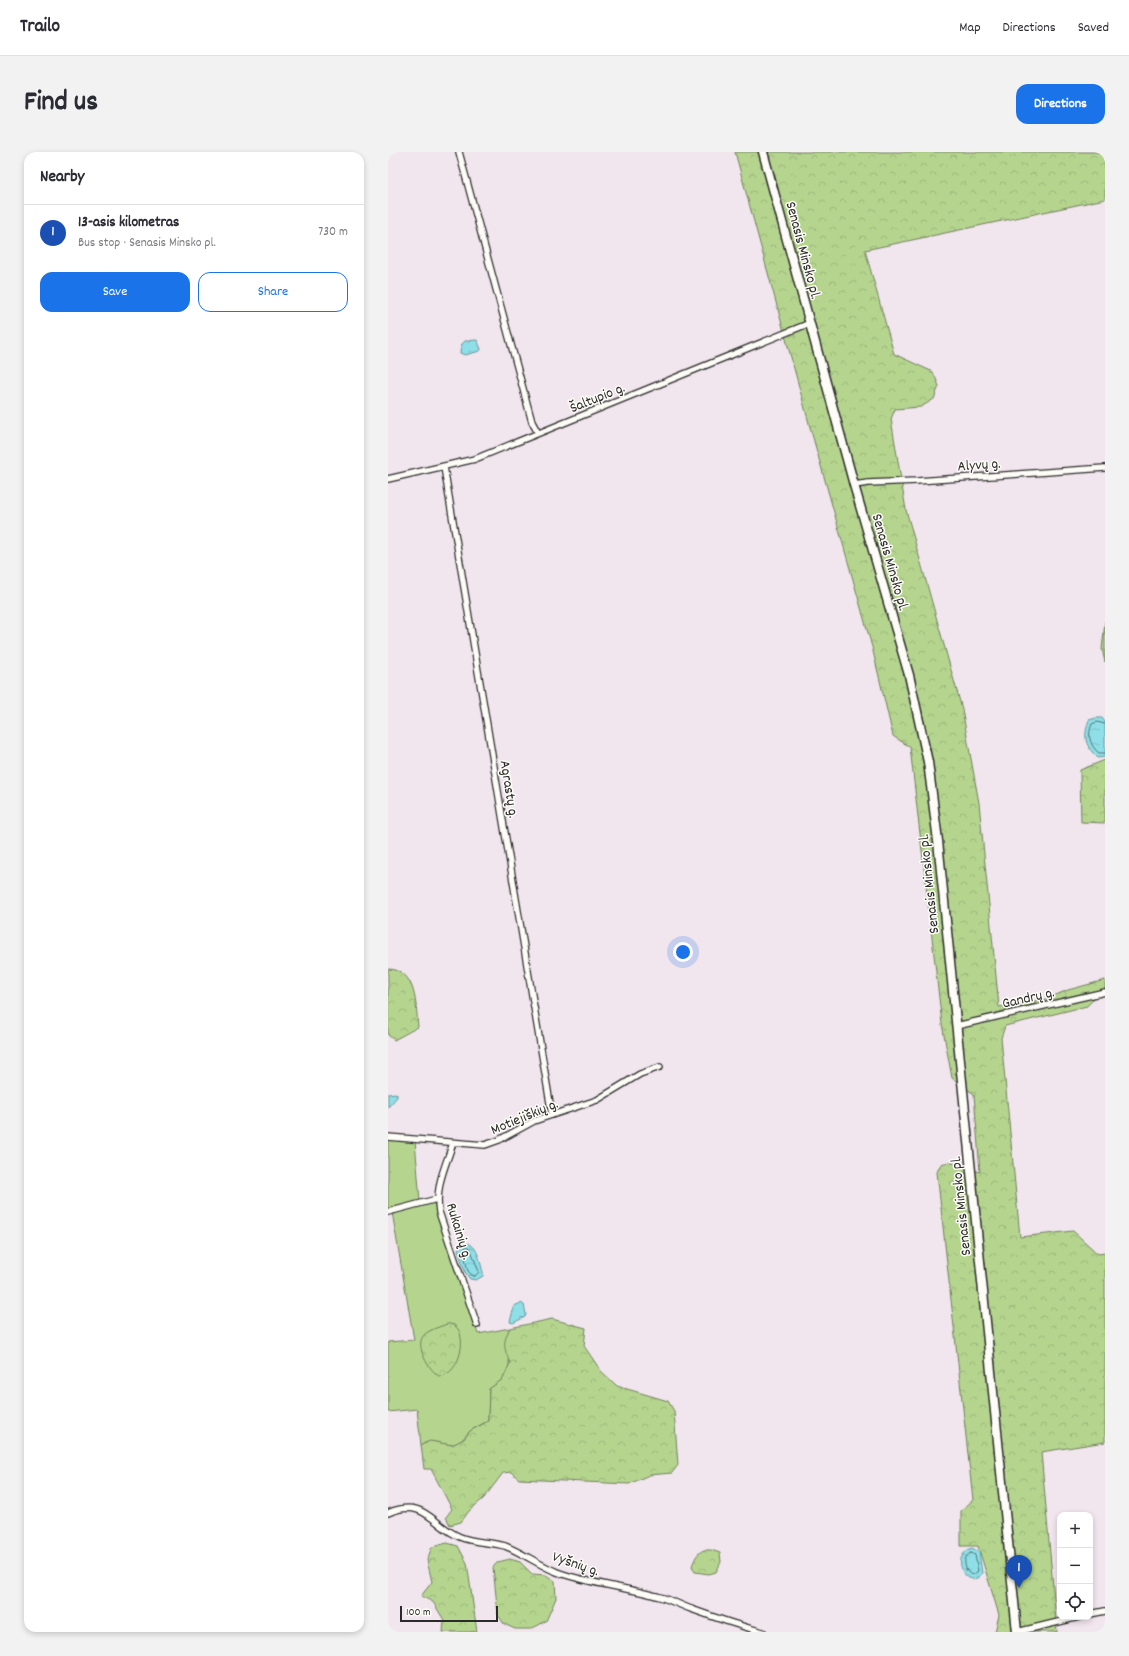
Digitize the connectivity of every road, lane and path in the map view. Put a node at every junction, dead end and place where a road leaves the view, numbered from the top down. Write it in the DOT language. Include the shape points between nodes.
graph roads {
  1 [pos="458,152"];
  2 [pos="763,152"];
  3 [pos="810,323"];
  4 [pos="538,433"];
  5 [pos="444,467"];
  6 [pos="1105,468"];
  7 [pos="388,479"];
  8 [pos="854,485"];
  9 [pos="1105,992"];
  10 [pos="956,1026"];
  11 [pos="660,1068"];
  12 [pos="552,1115"];
  13 [pos="388,1137"];
  14 [pos="453,1143"];
  15 [pos="437,1199"];
  16 [pos="388,1212"];
  17 [pos="477,1325"];
  18 [pos="388,1513"];
  19 [pos="1105,1611"];
  20 [pos="1093,1613"];
  21 [pos="1067,1620"];
  22 [pos="763,1632"];
  23 [pos="1017,1632"];
  1 -- 4 [label="street" via="532,422"];
  2 -- 3 [label="main road, Senasis Minsko pl."];
  3 -- 4 [label="street, Šaltupio g."];
  3 -- 8 [label="main road, Senasis Minsko pl."];
  4 -- 5 [label="street, Šaltupio g." via="475,459"];
  5 -- 7 [label="street, Šaltupio g."];
  5 -- 12 [label="street, Agrastų g."];
  6 -- 8 [label="street, Alyvų g." via="868,482"];
  8 -- 10 [label="main road, Senasis Minsko pl." via="909,675 926,755 938,841"];
  9 -- 10 [label="street, Gandrų g."];
  10 -- 23 [label="main road, Senasis Minsko pl."];
  11 -- 12 [label="street, Motiejiškių g." via="640,1074 598,1100"];
  12 -- 14 [label="street, Motiejiškių g." via="485,1145"];
  13 -- 14 [label="street, Motiejiškių g."];
  14 -- 15 [label="street, Rukainių g."];
  15 -- 16 [label="street"];
  15 -- 17 [label="street, Rukainių g."];
  18 -- 22 [label="street, Vyšnių g." via="417,1509 430,1515 461,1538 504,1546 554,1571 580,1580 659,1597"];
  19 -- 20 [label="street"];
  21 -- 23 [label="street"];
}
